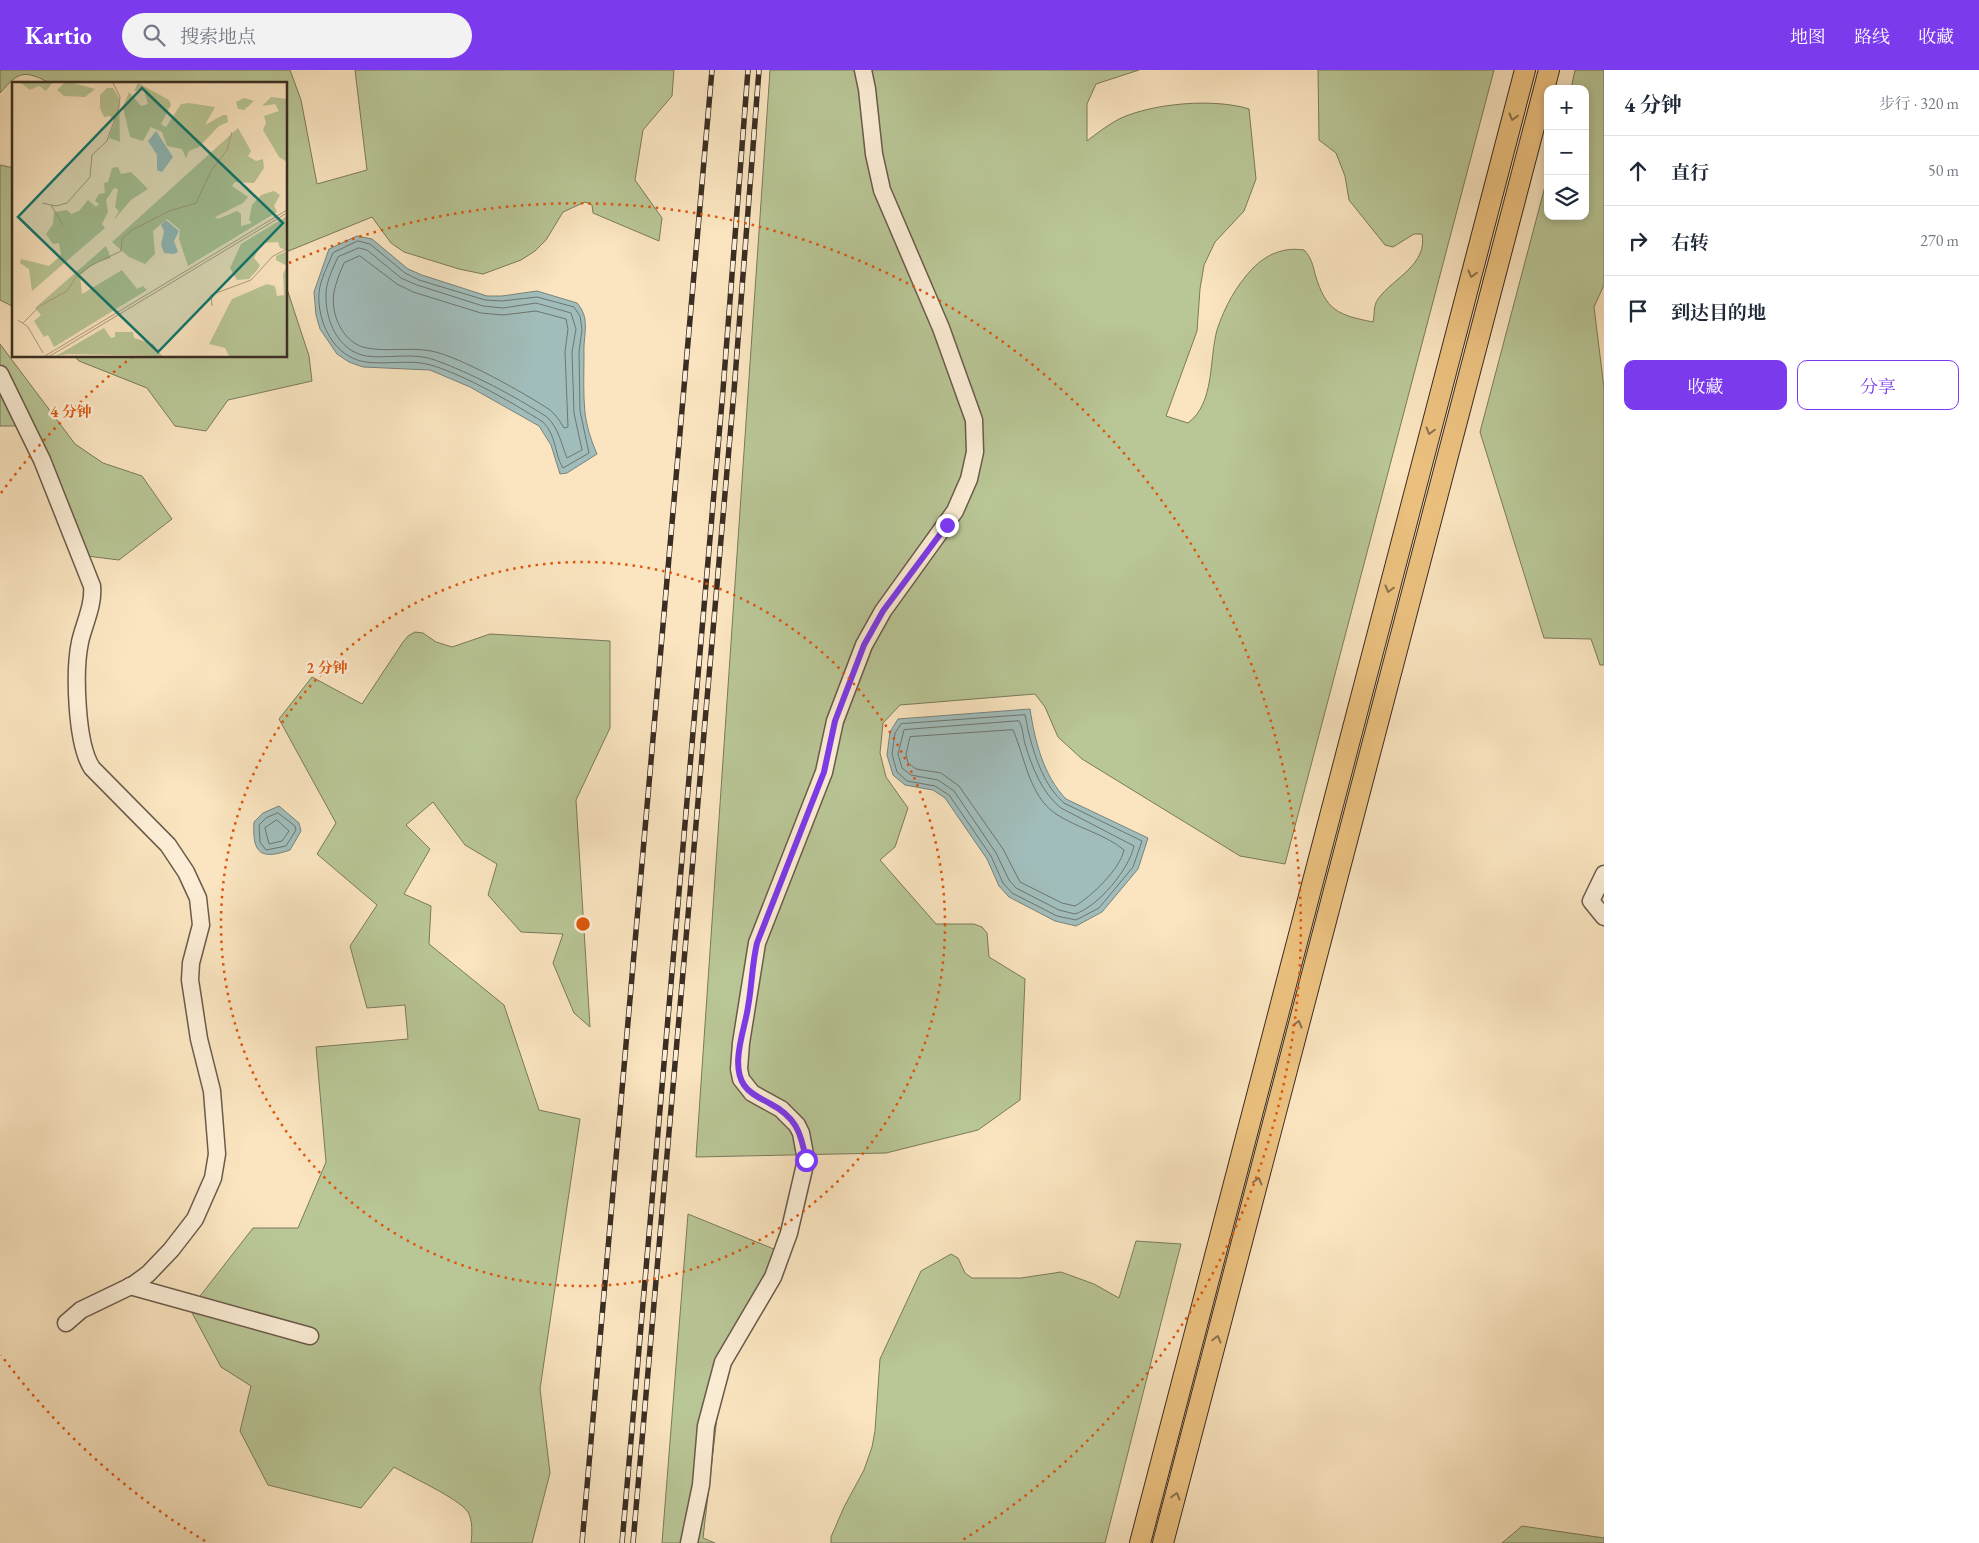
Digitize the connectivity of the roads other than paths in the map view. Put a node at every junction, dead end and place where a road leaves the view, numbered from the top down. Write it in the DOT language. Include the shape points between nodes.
graph roads {
  1 [pos="863,70"];
  2 [pos="1525,70"];
  3 [pos="1549,70"];
  4 [pos="0,374"];
  5 [pos="1604,874"];
  6 [pos="1604,917"];
  7 [pos="130,1286"];
  8 [pos="66,1322"];
  9 [pos="310,1336"];
  10 [pos="689,1543"];
  11 [pos="1140,1543"];
  12 [pos="1163,1543"];
  1 -- 10 [label="street" via="882,190 941,328 974,420 975,452 969,479 955,511 883,611 864,645 835,721 824,772 757,943 741,1044 741,1079 752,1093 781,1109 797,1126 806,1160 789,1233 773,1277 723,1362 706,1426 701,1485"];
  2 -- 11 [label="main road, one-way"];
  12 -- 3 [label="main road, one-way"];
  4 -- 7 [label="street" via="42,460 92,586 92,602 78,662 80,732 84,753 92,768 168,845 186,872 198,898 201,914 190,980 199,1039 212,1091 217,1154 213,1178 196,1219 162,1260"];
  5 -- 6 [label="street" via="1592,901"];
  7 -- 8 [label="street" via="81,1310"];
  7 -- 9 [label="street"];
}
